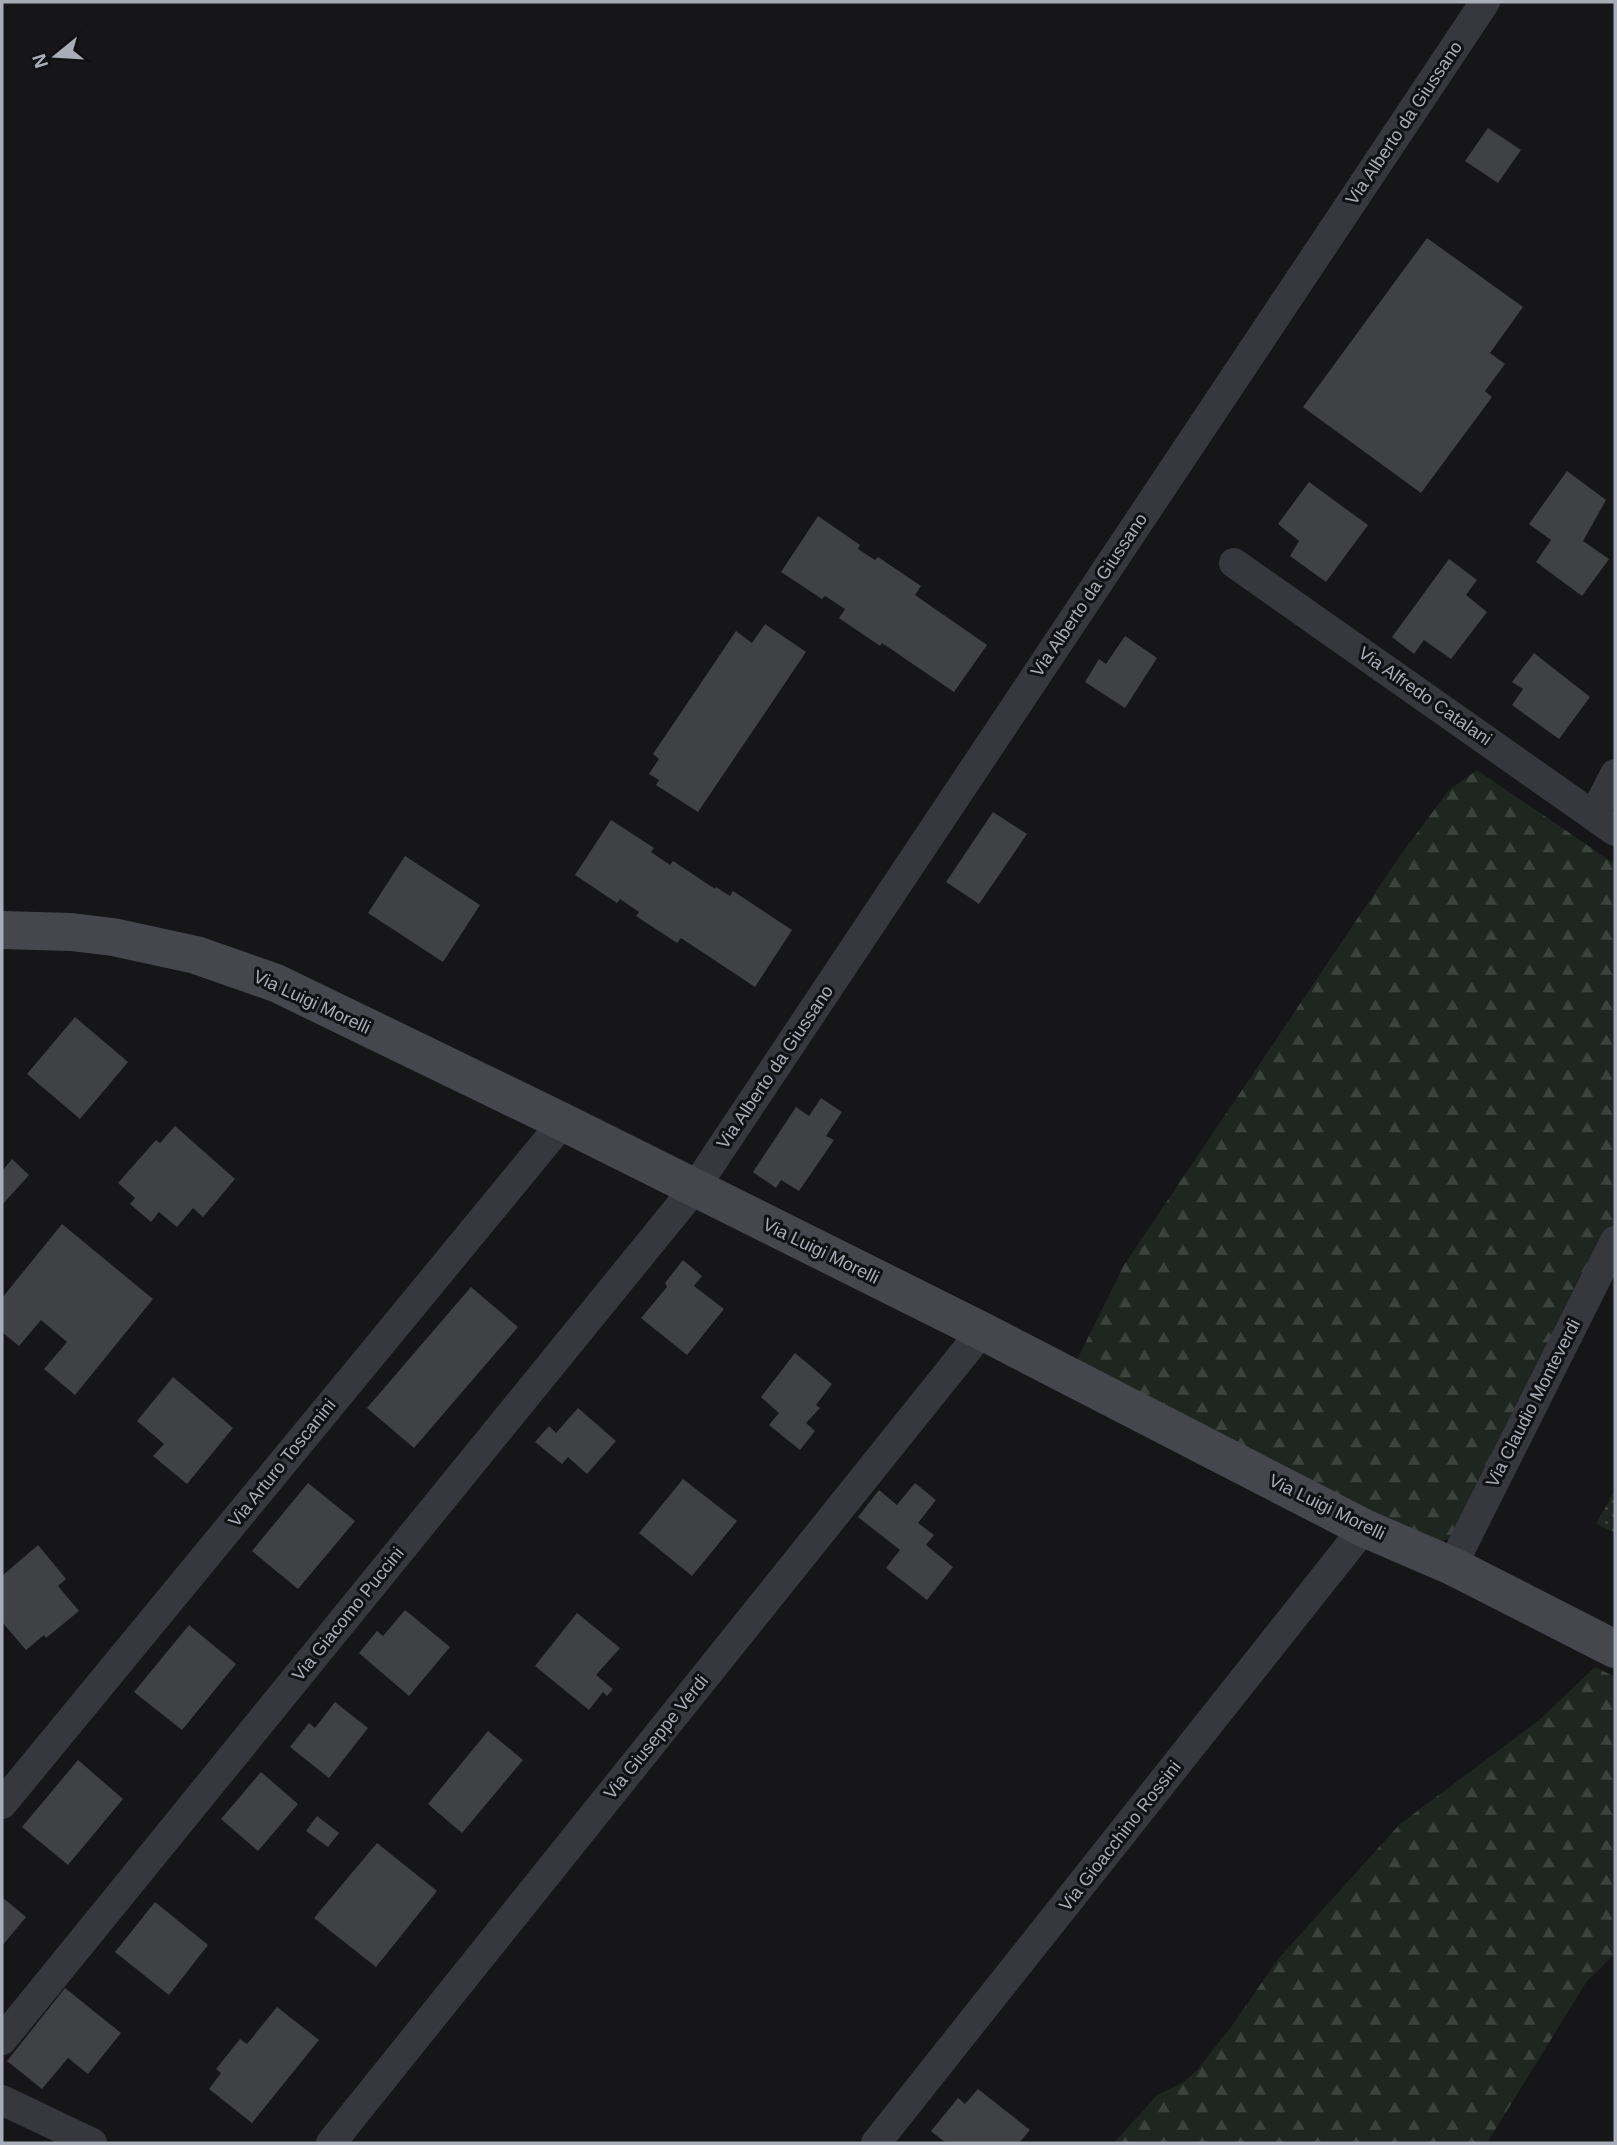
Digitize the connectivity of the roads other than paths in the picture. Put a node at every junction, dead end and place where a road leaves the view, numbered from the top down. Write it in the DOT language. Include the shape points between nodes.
graph roads {
  1 [pos="1485,2"];
  2 [pos="1234,563"];
  3 [pos="1615,774"];
  4 [pos="1605,823"];
  5 [pos="2,930"];
  6 [pos="563,1122"];
  7 [pos="694,1189"];
  8 [pos="1615,1241"];
  9 [pos="982,1331"];
  10 [pos="1364,1528"];
  11 [pos="1452,1566"];
  12 [pos="1615,1648"];
  13 [pos="2,1804"];
  14 [pos="2,2040"];
  15 [pos="2,2100"];
  16 [pos="92,2143"];
  17 [pos="331,2143"];
  18 [pos="876,2143"];
  1 -- 7 [label="street, Via Alberto da Giussano"];
  2 -- 4 [label="street, Via Alfredo Catalani"];
  3 -- 4 [label="street"];
  5 -- 6 [label="main road, Via Luigi Morelli" via="113,937 237,968"];
  6 -- 7 [label="main road, Via Luigi Morelli"];
  6 -- 13 [label="street, Via Arturo Toscanini"];
  7 -- 9 [label="main road, Via Luigi Morelli"];
  7 -- 14 [label="street, Via Giacomo Puccini"];
  8 -- 11 [label="street, Via Claudio Monteverdi"];
  9 -- 10 [label="main road, Via Luigi Morelli"];
  9 -- 17 [label="street, Via Giuseppe Verdi"];
  10 -- 11 [label="main road, Via Luigi Morelli"];
  10 -- 18 [label="street, Via Gioacchino Rossini"];
  11 -- 12 [label="main road, Via Luigi Morelli"];
  15 -- 16 [label="street"];
}
